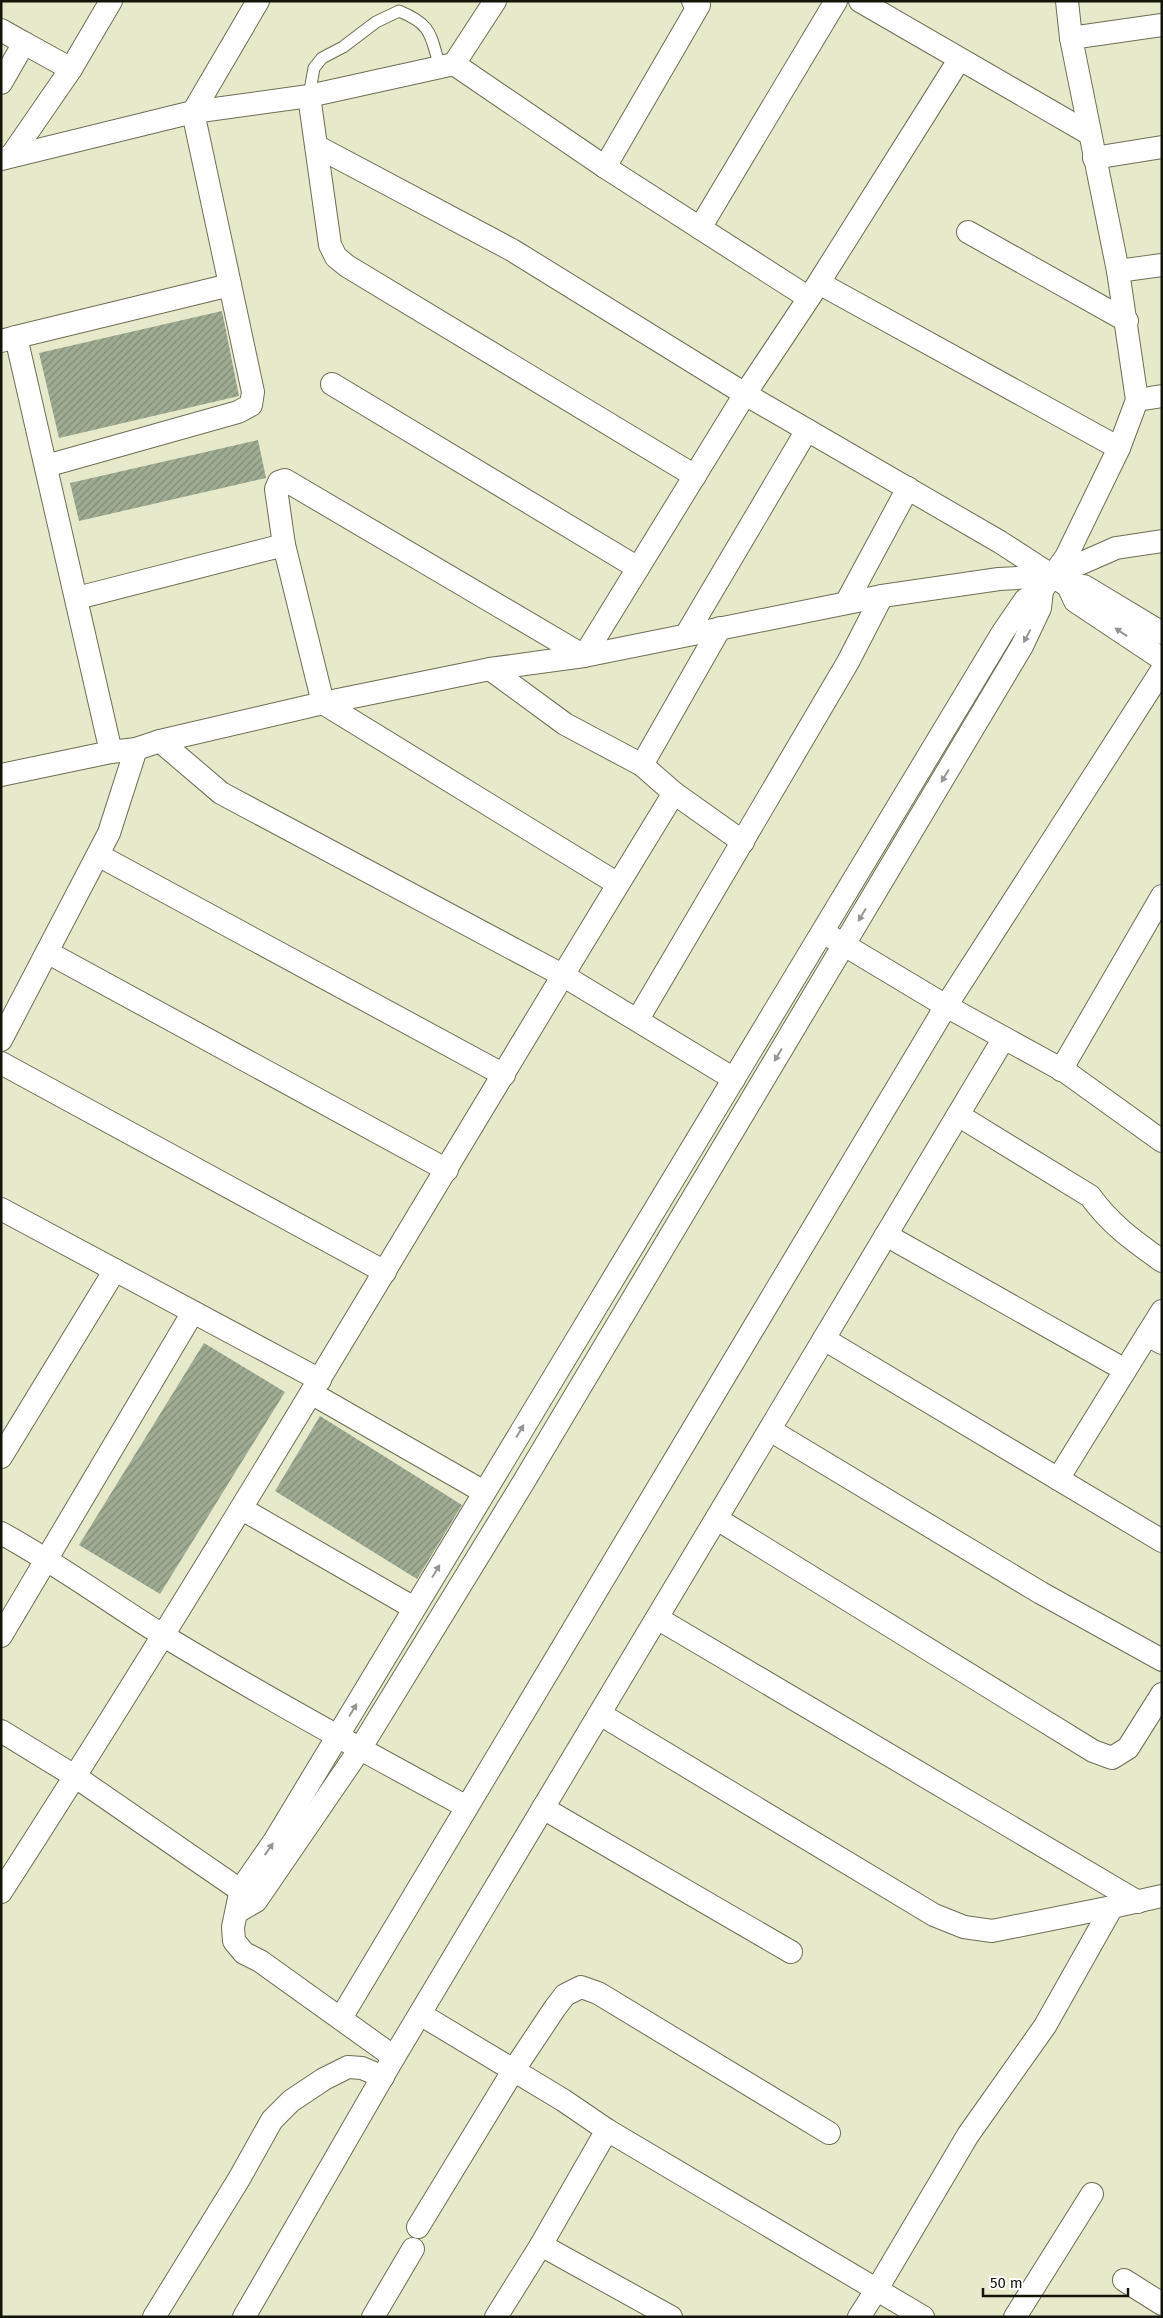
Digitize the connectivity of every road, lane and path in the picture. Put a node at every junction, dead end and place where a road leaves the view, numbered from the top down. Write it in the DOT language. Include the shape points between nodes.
graph roads {
  1 [pos="111,1"];
  2 [pos="258,1"];
  3 [pos="495,1"];
  4 [pos="836,1"];
  5 [pos="860,1"];
  6 [pos="1067,1"];
  7 [pos="698,2"];
  8 [pos="402,6"];
  9 [pos="1162,24"];
  10 [pos="1,30"];
  11 [pos="1071,38"];
  12 [pos="24,44"];
  13 [pos="959,60"];
  14 [pos="447,66"];
  15 [pos="71,69"];
  16 [pos="1,83"];
  17 [pos="309,96"];
  18 [pos="193,112"];
  19 [pos="1090,134"];
  20 [pos="318,147"];
  21 [pos="1162,147"];
  22 [pos="6,158"];
  23 [pos="1094,158"];
  24 [pos="605,167"];
  25 [pos="700,228"];
  26 [pos="968,232"];
  27 [pos="1162,265"];
  28 [pos="1118,271"];
  29 [pos="230,285"];
  30 [pos="814,291"];
  31 [pos="1127,321"];
  32 [pos="9,339"];
  33 [pos="332,384"];
  34 [pos="745,394"];
  35 [pos="1162,396"];
  36 [pos="1137,400"];
  37 [pos="807,430"];
  38 [pos="1119,448"];
  39 [pos="46,466"];
  40 [pos="695,476"];
  41 [pos="908,488"];
  42 [pos="1162,541"];
  43 [pos="284,544"];
  44 [pos="638,568"];
  45 [pos="1054,584"];
  46 [pos="882,596"];
  47 [pos="77,598"];
  48 [pos="846,603"];
  49 [pos="720,628"];
  50 [pos="1162,633"];
  51 [pos="686,635"];
  52 [pos="584,656"];
  53 [pos="1162,659"];
  54 [pos="490,669"];
  55 [pos="1162,670"];
  56 [pos="323,703"];
  57 [pos="160,741"];
  58 [pos="136,749"];
  59 [pos="111,752"];
  60 [pos="642,765"];
  61 [pos="1,775"];
  62 [pos="674,793"];
  63 [pos="743,842"];
  64 [pos="98,855"];
  65 [pos="618,884"];
  66 [pos="1162,896"];
  67 [pos="822,932"];
  68 [pos="844,945"];
  69 [pos="47,952"];
  70 [pos="564,976"];
  71 [pos="946,1006"];
  72 [pos="638,1019"];
  73 [pos="1004,1038"];
  74 [pos="1,1040"];
  75 [pos="1,1063"];
  76 [pos="1061,1070"];
  77 [pos="504,1075"];
  78 [pos="734,1078"];
  79 [pos="958,1115"];
  80 [pos="1159,1132"];
  81 [pos="447,1170"];
  82 [pos="1,1209"];
  83 [pos="886,1235"];
  84 [pos="1162,1261"];
  85 [pos="115,1270"];
  86 [pos="385,1272"];
  87 [pos="1162,1311"];
  88 [pos="193,1312"];
  89 [pos="824,1339"];
  90 [pos="1154,1339"];
  91 [pos="1125,1370"];
  92 [pos="315,1386"];
  93 [pos="770,1430"];
  94 [pos="1,1457"];
  95 [pos="1058,1479"];
  96 [pos="484,1492"];
  97 [pos="242,1509"];
  98 [pos="717,1519"];
  99 [pos="1,1533"];
  100 [pos="1162,1541"];
  101 [pos="48,1559"];
  102 [pos="414,1608"];
  103 [pos="657,1618"];
  104 [pos="1,1636"];
  105 [pos="164,1636"];
  106 [pos="1162,1660"];
  107 [pos="1162,1694"];
  108 [pos="600,1714"];
  109 [pos="1,1731"];
  110 [pos="337,1736"];
  111 [pos="360,1749"];
  112 [pos="76,1777"];
  113 [pos="467,1807"];
  114 [pos="543,1808"];
  115 [pos="1,1892"];
  116 [pos="248,1895"];
  117 [pos="1162,1896"];
  118 [pos="1138,1902"];
  119 [pos="1112,1907"];
  120 [pos="791,1952"];
  121 [pos="420,2014"];
  122 [pos="341,2018"];
  123 [pos="394,2057"];
  124 [pos="513,2072"];
  125 [pos="383,2078"];
  126 [pos="607,2130"];
  127 [pos="829,2133"];
  128 [pos="1092,2194"];
  129 [pos="418,2227"];
  130 [pos="541,2245"];
  131 [pos="413,2249"];
  132 [pos="1124,2280"];
  133 [pos="877,2289"];
  134 [pos="1162,2303"];
  135 [pos="248,2315"];
  136 [pos="154,2317"];
  137 [pos="373,2317"];
  138 [pos="496,2317"];
  139 [pos="671,2317"];
  140 [pos="858,2317"];
  141 [pos="923,2317"];
  142 [pos="1015,2317"];
  143 [pos="1153,2317"];
  1 -- 15 [label="street"];
  2 -- 18 [label="street"];
  3 -- 14 [label="street"];
  4 -- 25 [label="street"];
  5 -- 13 [label="street"];
  6 -- 11 [label="street"];
  7 -- 24 [label="street"];
  8 -- 14 [label="lane" via="431,34"];
  8 -- 17 [label="lane" via="344,47 322,58 314,68"];
  9 -- 11 [label="street"];
  10 -- 12 [label="street"];
  11 -- 19 [label="street"];
  12 -- 15 [label="street"];
  12 -- 16 [label="street"];
  13 -- 19 [label="street"];
  13 -- 30 [label="street"];
  14 -- 17 [label="street"];
  14 -- 24 [label="street"];
  15 -- 22 [label="street"];
  17 -- 18 [label="street"];
  17 -- 20 [label="street"];
  18 -- 22 [label="street"];
  18 -- 29 [label="street"];
  19 -- 23 [label="street"];
  20 -- 34 [label="street" via="512,250"];
  20 -- 40 [label="street" via="330,245 336,257"];
  21 -- 23 [label="street"];
  23 -- 28 [label="street"];
  24 -- 25 [label="street"];
  25 -- 30 [label="street"];
  26 -- 31 [label="street"];
  27 -- 28 [label="street"];
  28 -- 31 [label="street"];
  29 -- 32 [label="street"];
  29 -- 39 [label="street" via="253,392 251,405 238,412"];
  30 -- 34 [label="street"];
  30 -- 38 [label="street"];
  31 -- 36 [label="street"];
  32 -- 39 [label="street"];
  33 -- 44 [label="street"];
  34 -- 37 [label="street"];
  34 -- 40 [label="street"];
  35 -- 36 [label="street"];
  36 -- 38 [label="street"];
  37 -- 41 [label="street"];
  37 -- 51 [label="street"];
  38 -- 45 [label="street"];
  39 -- 47 [label="street"];
  40 -- 44 [label="street"];
  41 -- 45 [label="street" via="1000,542"];
  41 -- 48 [label="street"];
  42 -- 45 [label="street" via="1116,548"];
  43 -- 47 [label="street"];
  43 -- 52 [label="street" via="276,489 279,482 285,480"];
  43 -- 56 [label="street"];
  44 -- 52 [label="street"];
  45 -- 46 [label="street" via="999,579"];
  45 -- 50 [label="street" via="1084,586"];
  53 -- 45 [label="street, one-way"];
  45 -- 67 [label="street" via="1025,600 1003,632"];
  45 -- 68 [label="street, one-way" via="1022,646"];
  46 -- 48 [label="street"];
  46 -- 63 [label="street" via="848,662"];
  47 -- 59 [label="street"];
  48 -- 49 [label="street"];
  49 -- 51 [label="street"];
  49 -- 60 [label="street"];
  51 -- 52 [label="street"];
  52 -- 54 [label="street"];
  54 -- 56 [label="street"];
  54 -- 60 [label="street" via="566,724"];
  55 -- 71 [label="street"];
  56 -- 57 [label="street"];
  56 -- 65 [label="street"];
  57 -- 58 [label="street"];
  57 -- 70 [label="street" via="221,793"];
  58 -- 59 [label="street"];
  58 -- 64 [label="street" via="109,833"];
  59 -- 61 [label="street"];
  60 -- 62 [label="street"];
  62 -- 63 [label="street"];
  62 -- 65 [label="street"];
  63 -- 72 [label="street"];
  64 -- 69 [label="street"];
  64 -- 77 [label="street"];
  65 -- 70 [label="street"];
  66 -- 76 [label="street"];
  67 -- 68 [label="street"];
  67 -- 78 [label="street"];
  68 -- 71 [label="street"];
  68 -- 111 [label="street, one-way"];
  69 -- 74 [label="street"];
  69 -- 81 [label="street"];
  70 -- 72 [label="street"];
  70 -- 77 [label="street"];
  71 -- 73 [label="street"];
  71 -- 113 [label="street"];
  72 -- 78 [label="street"];
  73 -- 76 [label="street"];
  73 -- 79 [label="street"];
  75 -- 86 [label="street"];
  76 -- 80 [label="street"];
  77 -- 81 [label="street"];
  96 -- 78 [label="street, one-way"];
  79 -- 83 [label="street"];
  79 -- 84 [label="street" via="1090,1196 1117,1228"];
  81 -- 86 [label="street"];
  82 -- 85 [label="street"];
  83 -- 89 [label="street"];
  83 -- 91 [label="street"];
  85 -- 88 [label="street"];
  85 -- 94 [label="street"];
  86 -- 92 [label="street"];
  87 -- 90 [label="street"];
  88 -- 92 [label="street"];
  88 -- 101 [label="street"];
  89 -- 93 [label="street"];
  89 -- 95 [label="street"];
  90 -- 91 [label="street"];
  91 -- 95 [label="street"];
  92 -- 96 [label="street"];
  92 -- 97 [label="street"];
  93 -- 98 [label="street"];
  93 -- 106 [label="street" via="1041,1593"];
  95 -- 100 [label="street"];
  102 -- 96 [label="street, one-way"];
  97 -- 102 [label="street"];
  97 -- 105 [label="street"];
  98 -- 103 [label="street"];
  98 -- 107 [label="street" via="1093,1751 1112,1758 1128,1748"];
  99 -- 101 [label="street"];
  101 -- 104 [label="street"];
  101 -- 105 [label="street"];
  110 -- 102 [label="street, one-way"];
  103 -- 108 [label="street"];
  103 -- 118 [label="street"];
  105 -- 110 [label="street"];
  105 -- 112 [label="street"];
  108 -- 114 [label="street"];
  108 -- 119 [label="street" via="934,1915 964,1927 992,1931"];
  109 -- 112 [label="street"];
  110 -- 111 [label="street"];
  116 -- 110 [label="street, one-way" via="275,1840"];
  111 -- 113 [label="street"];
  111 -- 116 [label="street"];
  112 -- 115 [label="street"];
  112 -- 116 [label="street"];
  113 -- 122 [label="street"];
  114 -- 120 [label="street"];
  114 -- 121 [label="street"];
  116 -- 122 [label="street" via="237,1912 234,1941 244,1953"];
  117 -- 118 [label="street"];
  118 -- 119 [label="street"];
  119 -- 133 [label="street" via="1045,2026 968,2135"];
  121 -- 123 [label="street"];
  121 -- 124 [label="street"];
  122 -- 123 [label="street"];
  123 -- 125 [label="street"];
  124 -- 126 [label="street"];
  124 -- 127 [label="street" via="565,1995 581,1987 598,1993"];
  124 -- 129 [label="street"];
  125 -- 135 [label="street"];
  125 -- 136 [label="street" via="362,2068 348,2067 291,2101 272,2120"];
  126 -- 130 [label="street"];
  126 -- 133 [label="street"];
  128 -- 142 [label="street"];
  130 -- 138 [label="street"];
  130 -- 139 [label="street"];
  131 -- 137 [label="street"];
  132 -- 134 [label="street"];
  133 -- 140 [label="street"];
  133 -- 141 [label="street"];
  134 -- 143 [label="street"];
}
